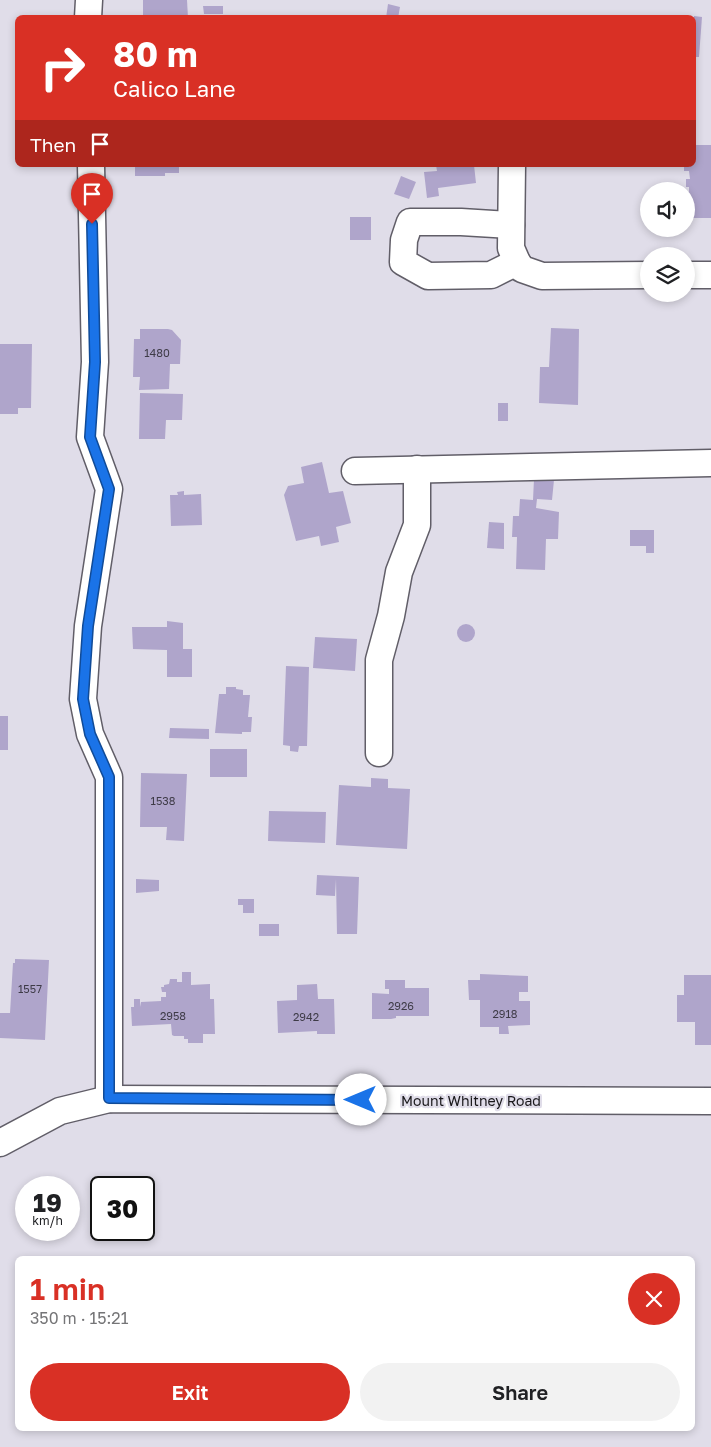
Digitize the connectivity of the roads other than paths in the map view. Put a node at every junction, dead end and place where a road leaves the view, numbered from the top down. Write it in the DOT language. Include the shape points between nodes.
graph roads {
  1 [pos="88,0"];
  2 [pos="88,15"];
  3 [pos="90,167"];
  4 [pos="512,167"];
  5 [pos="511,225"];
  6 [pos="517,262"];
  7 [pos="640,275"];
  8 [pos="695,275"];
  9 [pos="711,275"];
  10 [pos="711,463"];
  11 [pos="417,469"];
  12 [pos="355,471"];
  13 [pos="380,753"];
  14 [pos="109,1098"];
  15 [pos="711,1101"];
  16 [pos="0,1143"];
  1 -- 2 [label="street"];
  3 -- 14 [label="street" via="95,362 90,437 109,489 88,626 83,699 90,734 109,777"];
  4 -- 5 [label="street"];
  5 -- 6 [label="street" via="511,248"];
  5 -- 6 [label="street" via="410,222 402,262 428,276 491,274"];
  6 -- 7 [label="street" via="522,269 542,276"];
  8 -- 9 [label="street"];
  10 -- 11 [label="street"];
  11 -- 12 [label="street"];
  11 -- 13 [label="street" via="417,525 400,572 379,660"];
  14 -- 15 [label="street, Mount Whitney Road"];
  14 -- 16 [label="street, Mount Whitney Road" via="60,1111"];
}
